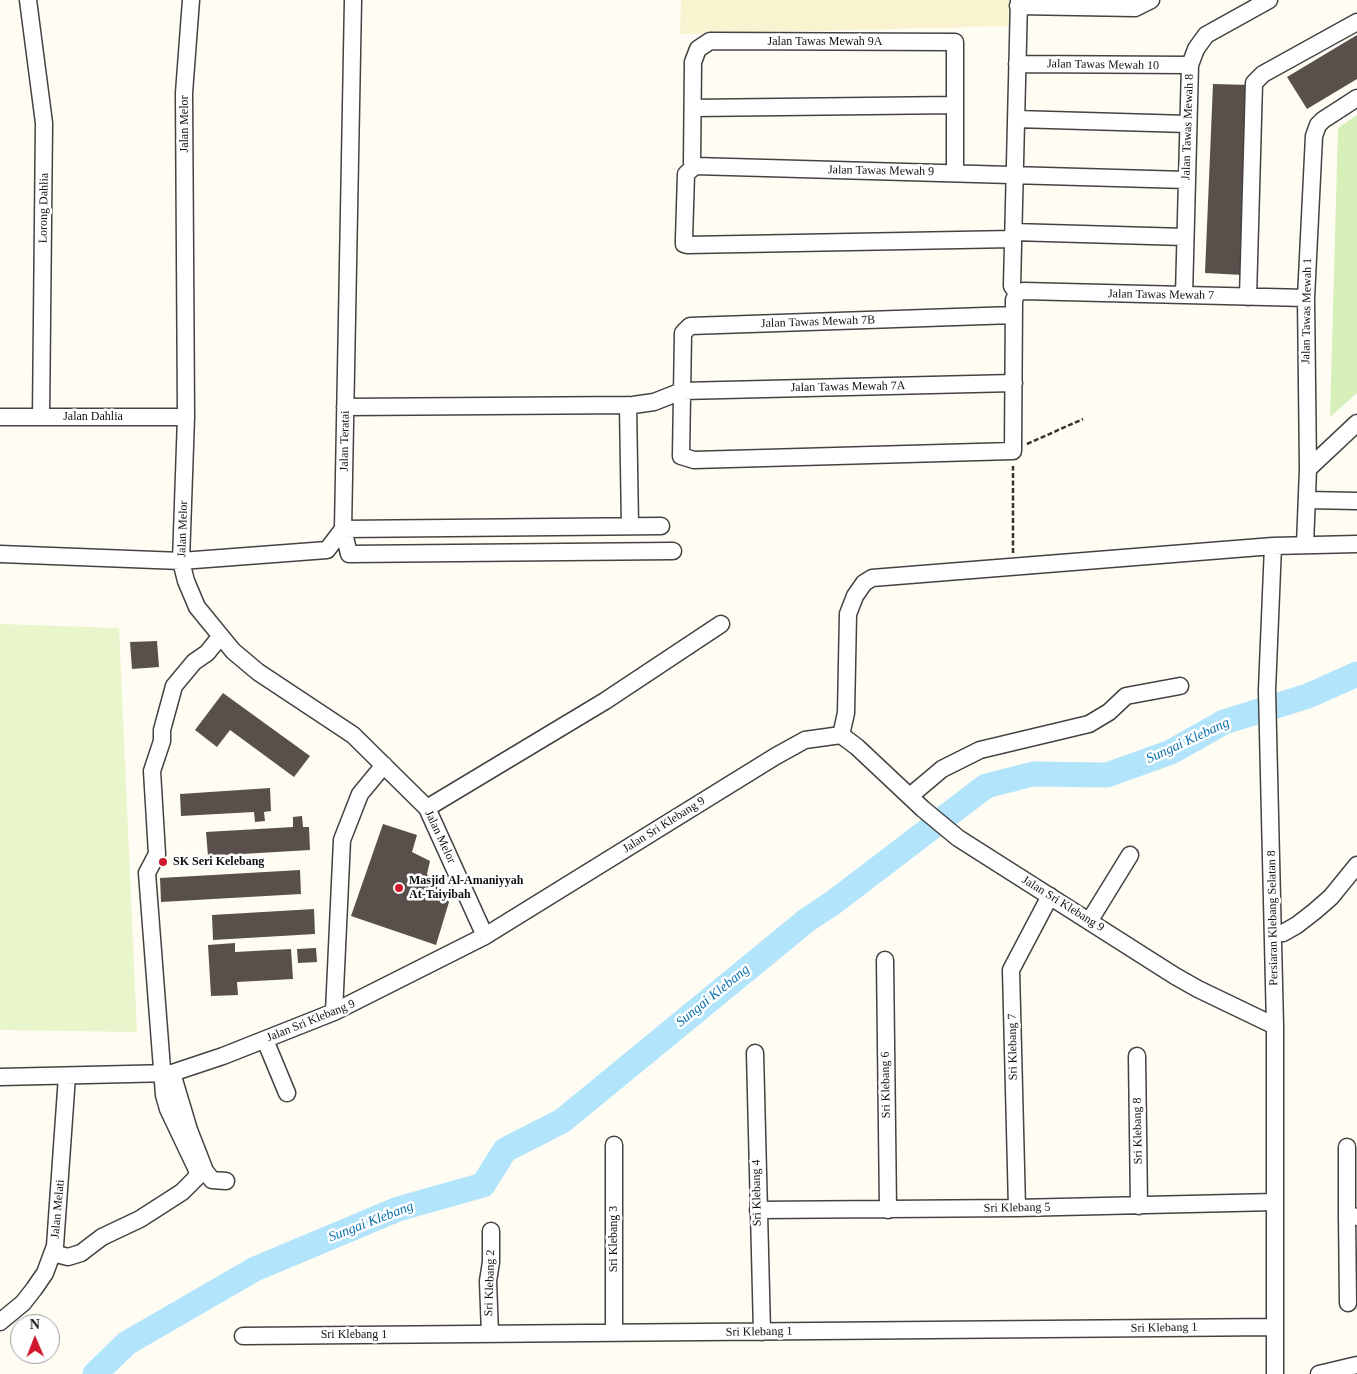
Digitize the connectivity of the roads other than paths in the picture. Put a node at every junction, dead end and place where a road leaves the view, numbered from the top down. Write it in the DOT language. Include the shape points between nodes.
graph roads {
  1 [pos="28,0"];
  2 [pos="190,0"];
  3 [pos="353,0"];
  4 [pos="1151,0"];
  5 [pos="1268,0"];
  6 [pos="1019,3"];
  7 [pos="1357,22"];
  8 [pos="1017,64"];
  9 [pos="1190,65"];
  10 [pos="1357,98"];
  11 [pos="955,105"];
  12 [pos="693,108"];
  13 [pos="1016,119"];
  14 [pos="1188,124"];
  15 [pos="695,166"];
  16 [pos="955,172"];
  17 [pos="1014,174"];
  18 [pos="1186,180"];
  19 [pos="1013,236"];
  20 [pos="1185,237"];
  21 [pos="1017,293"];
  22 [pos="1184,295"];
  23 [pos="1248,297"];
  24 [pos="1306,298"];
  25 [pos="1014,315"];
  26 [pos="1014,382"];
  27 [pos="682,391"];
  28 [pos="628,405"];
  29 [pos="345,407"];
  30 [pos="0,417"];
  31 [pos="41,417"];
  32 [pos="186,417"];
  33 [pos="1357,423"];
  34 [pos="1308,469"];
  35 [pos="1308,500"];
  36 [pos="1357,501"];
  37 [pos="630,526"];
  38 [pos="661,526"];
  39 [pos="343,529"];
  40 [pos="1357,544"];
  41 [pos="1306,545"];
  42 [pos="1273,546"];
  43 [pos="673,551"];
  44 [pos="0,554"];
  45 [pos="181,562"];
  46 [pos="721,624"];
  47 [pos="220,637"];
  48 [pos="1180,686"];
  49 [pos="841,735"];
  50 [pos="384,765"];
  51 [pos="910,796"];
  52 [pos="427,808"];
  53 [pos="1130,856"];
  54 [pos="1357,865"];
  55 [pos="1050,896"];
  56 [pos="1090,920"];
  57 [pos="1273,934"];
  58 [pos="485,936"];
  59 [pos="885,960"];
  60 [pos="334,1012"];
  61 [pos="1275,1026"];
  62 [pos="265,1040"];
  63 [pos="755,1053"];
  64 [pos="1137,1056"];
  65 [pos="167,1073"];
  66 [pos="67,1076"];
  67 [pos="0,1077"];
  68 [pos="287,1093"];
  69 [pos="614,1145"];
  70 [pos="1347,1147"];
  71 [pos="226,1181"];
  72 [pos="1275,1202"];
  73 [pos="1138,1206"];
  74 [pos="1017,1208"];
  75 [pos="758,1210"];
  76 [pos="888,1210"];
  77 [pos="1352,1216"];
  78 [pos="492,1231"];
  79 [pos="53,1253"];
  80 [pos="1348,1304"];
  81 [pos="0,1322"];
  82 [pos="1275,1327"];
  83 [pos="762,1332"];
  84 [pos="490,1334"];
  85 [pos="614,1334"];
  86 [pos="243,1336"];
  87 [pos="1357,1365"];
  88 [pos="1275,1374"];
  89 [pos="1319,1374"];
  1 -- 31 [label="street, Lorong Dahlia" via="44,123"];
  2 -- 32 [label="street, Jalan Melor" via="184,93"];
  3 -- 29 [label="street, Jalan Teratai"];
  4 -- 6 [label="street" via="1135,8"];
  5 -- 9 [label="street, Jalan Tawas Mewah 8" via="1206,35"];
  6 -- 8 [label="street"];
  7 -- 23 [label="street" via="1263,74 1254,83"];
  8 -- 9 [label="street, Jalan Tawas Mewah 10"];
  8 -- 13 [label="street"];
  9 -- 14 [label="street, Jalan Tawas Mewah 8"];
  10 -- 24 [label="street, Jalan Tawas Mewah 1" via="1323,120 1314,136"];
  11 -- 12 [label="street"];
  11 -- 12 [label="street, Jalan Tawas Mewah 9A" via="955,42 710,41 698,49 693,62"];
  11 -- 16 [label="street"];
  12 -- 15 [label="street" via="692,163"];
  13 -- 14 [label="street"];
  13 -- 17 [label="street"];
  14 -- 18 [label="street, Jalan Tawas Mewah 8"];
  15 -- 16 [label="street, Jalan Tawas Mewah 9"];
  15 -- 19 [label="street" via="686,174 684,244 687,245"];
  16 -- 17 [label="street, Jalan Tawas Mewah 9"];
  17 -- 18 [label="street, Jalan Tawas Mewah 9"];
  17 -- 19 [label="street"];
  18 -- 20 [label="street, Jalan Tawas Mewah 8"];
  19 -- 20 [label="street"];
  19 -- 21 [label="street" via="1012,286"];
  20 -- 22 [label="street, Jalan Tawas Mewah 8"];
  21 -- 22 [label="street, Jalan Tawas Mewah 7"];
  21 -- 25 [label="street"];
  22 -- 23 [label="street, Jalan Tawas Mewah 7"];
  23 -- 24 [label="street, Jalan Tawas Mewah 7"];
  24 -- 34 [label="street, Jalan Tawas Mewah 1"];
  25 -- 26 [label="street"];
  25 -- 27 [label="street, Jalan Tawas Mewah 7B" via="690,326 683,332"];
  26 -- 27 [label="street, Jalan Tawas Mewah 7A"];
  26 -- 27 [label="street, Jalan Tawas Mewah 7B" via="1013,451 694,460 681,456"];
  27 -- 28 [label="street, Jalan Tawas Mewah 7A" via="654,402"];
  28 -- 29 [label="street, Jalan Tawas Mewah 7A"];
  28 -- 37 [label="street"];
  29 -- 39 [label="street, Jalan Teratai"];
  30 -- 31 [label="street, Jalan Dahlia"];
  31 -- 32 [label="street, Jalan Dahlia"];
  32 -- 45 [label="street, Jalan Melor"];
  33 -- 34 [label="street"];
  34 -- 35 [label="street, Jalan Tawas Mewah 1"];
  35 -- 36 [label="street"];
  35 -- 41 [label="street, Jalan Tawas Mewah 1"];
  37 -- 38 [label="street"];
  37 -- 39 [label="street"];
  39 -- 43 [label="street, Jalan Teratai" via="349,554"];
  39 -- 45 [label="street" via="327,550"];
  40 -- 41 [label="street"];
  41 -- 42 [label="street"];
  42 -- 49 [label="street" via="872,578 855,596 848,614 846,713"];
  42 -- 57 [label="street, Persiaran Klebang Selatan 8" via="1267,690"];
  44 -- 45 [label="street"];
  45 -- 47 [label="street, Jalan Melor" via="198,607"];
  46 -- 52 [label="street" via="606,701"];
  47 -- 50 [label="street, Jalan Melor" via="258,672 352,735"];
  47 -- 65 [label="street" via="176,682 152,771 157,854 147,877"];
  48 -- 51 [label="street" via="1126,696 1089,724 980,750 942,769"];
  49 -- 51 [label="street, Jalan Sri Klebang 9"];
  49 -- 58 [label="street, Jalan Sri Klebang 9" via="805,740 776,756"];
  50 -- 52 [label="street, Jalan Melor"];
  50 -- 60 [label="street" via="360,794 342,840"];
  51 -- 55 [label="street, Jalan Sri Klebang 9" via="958,838"];
  52 -- 58 [label="street, Jalan Melor"];
  53 -- 56 [label="street"];
  54 -- 57 [label="street" via="1331,898 1315,912 1297,926"];
  55 -- 56 [label="street, Jalan Sri Klebang 9"];
  55 -- 74 [label="street, Sri Klebang 7" via="1011,970"];
  56 -- 61 [label="street, Jalan Sri Klebang 9" via="1198,989"];
  57 -- 61 [label="street, Persiaran Klebang Selatan 8"];
  58 -- 60 [label="street, Jalan Sri Klebang 9"];
  59 -- 76 [label="street, Sri Klebang 6"];
  60 -- 62 [label="street, Jalan Sri Klebang 9"];
  61 -- 72 [label="street, Persiaran Klebang Selatan 8"];
  62 -- 65 [label="street, Jalan Sri Klebang 9"];
  62 -- 68 [label="street"];
  63 -- 75 [label="street, Sri Klebang 4"];
  64 -- 73 [label="street, Sri Klebang 8"];
  65 -- 66 [label="street, Jalan Sri Klebang 9"];
  65 -- 71 [label="street" via="205,1171 212,1180"];
  65 -- 79 [label="street" via="165,1101 197,1170 196,1181 140,1219 102,1236 81,1253 68,1257"];
  66 -- 67 [label="street, Jalan Sri Klebang 9"];
  66 -- 79 [label="street, Jalan Melati" via="58,1222"];
  69 -- 85 [label="street, Sri Klebang 3"];
  70 -- 77 [label="street"];
  72 -- 73 [label="street, Sri Klebang 5"];
  72 -- 82 [label="street, Persiaran Klebang Selatan 8"];
  73 -- 74 [label="street, Sri Klebang 5"];
  74 -- 76 [label="street, Sri Klebang 5"];
  75 -- 76 [label="street, Sri Klebang 5"];
  75 -- 83 [label="street, Sri Klebang 4"];
  77 -- 80 [label="street"];
  78 -- 84 [label="street, Sri Klebang 2" via="488,1281"];
  79 -- 81 [label="street, Jalan Melati" via="34,1289"];
  82 -- 83 [label="street, Sri Klebang 1"];
  82 -- 88 [label="street, Persiaran Klebang Selatan 8"];
  83 -- 85 [label="street, Sri Klebang 1"];
  84 -- 85 [label="street, Sri Klebang 1"];
  84 -- 86 [label="street, Sri Klebang 1"];
  87 -- 89 [label="street"];
}
